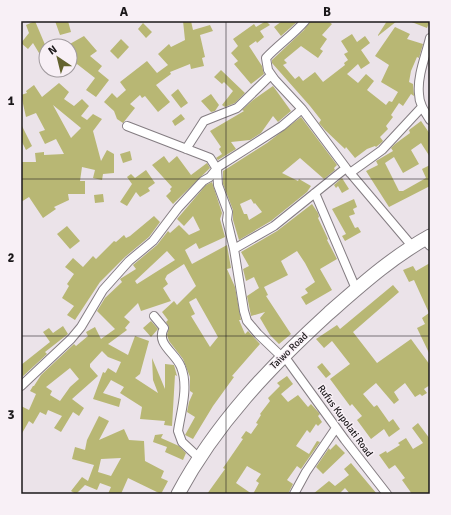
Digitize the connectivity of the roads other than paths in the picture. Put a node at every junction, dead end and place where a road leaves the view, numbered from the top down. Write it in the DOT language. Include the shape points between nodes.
graph roads {
  1 [pos="305,21"];
  2 [pos="430,38"];
  3 [pos="271,75"];
  4 [pos="422,106"];
  5 [pos="302,109"];
  6 [pos="430,120"];
  7 [pos="127,126"];
  8 [pos="186,149"];
  9 [pos="217,169"];
  10 [pos="348,171"];
  11 [pos="315,193"];
  12 [pos="430,243"];
  13 [pos="412,246"];
  14 [pos="234,249"];
  15 [pos="356,289"];
  16 [pos="154,316"];
  17 [pos="284,358"];
  18 [pos="21,386"];
  19 [pos="336,428"];
  20 [pos="199,458"];
  21 [pos="178,494"];
  22 [pos="184,494"];
  23 [pos="294,494"];
  24 [pos="387,494"];
  1 -- 3 [label="street" via="266,58"];
  2 -- 4 [label="street" via="418,94"];
  3 -- 5 [label="street"];
  3 -- 8 [label="street" via="237,108 204,121"];
  4 -- 6 [label="street"];
  4 -- 10 [label="street" via="382,150"];
  5 -- 9 [label="street" via="282,126"];
  5 -- 10 [label="street"];
  7 -- 8 [label="street"];
  8 -- 9 [label="street" via="210,158"];
  9 -- 14 [label="street, Rufus Kupolati Road" via="218,185 228,212 226,220"];
  9 -- 18 [label="street" via="178,208 153,241 129,261 103,290 72,339"];
  10 -- 11 [label="street"];
  10 -- 13 [label="street"];
  11 -- 14 [label="street" via="274,226"];
  11 -- 15 [label="street"];
  12 -- 13 [label="main road, Taiwo Road"];
  12 -- 17 [label="main road, Taiwo Road" via="364,289"];
  13 -- 15 [label="main road, Taiwo Road"];
  14 -- 17 [label="street, Rufus Kupolati Road" via="248,321"];
  15 -- 17 [label="main road, Taiwo Road"];
  16 -- 20 [label="street" via="164,328 161,340 181,366 185,383 179,438"];
  17 -- 19 [label="street, Rufus Kupolati Road"];
  17 -- 20 [label="main road, Taiwo Road" via="254,386 229,415"];
  17 -- 22 [label="main road, Taiwo Road" via="235,417"];
  19 -- 23 [label="street"];
  19 -- 24 [label="street, Rufus Kupolati Road"];
  20 -- 21 [label="main road, Taiwo Road"];
}
